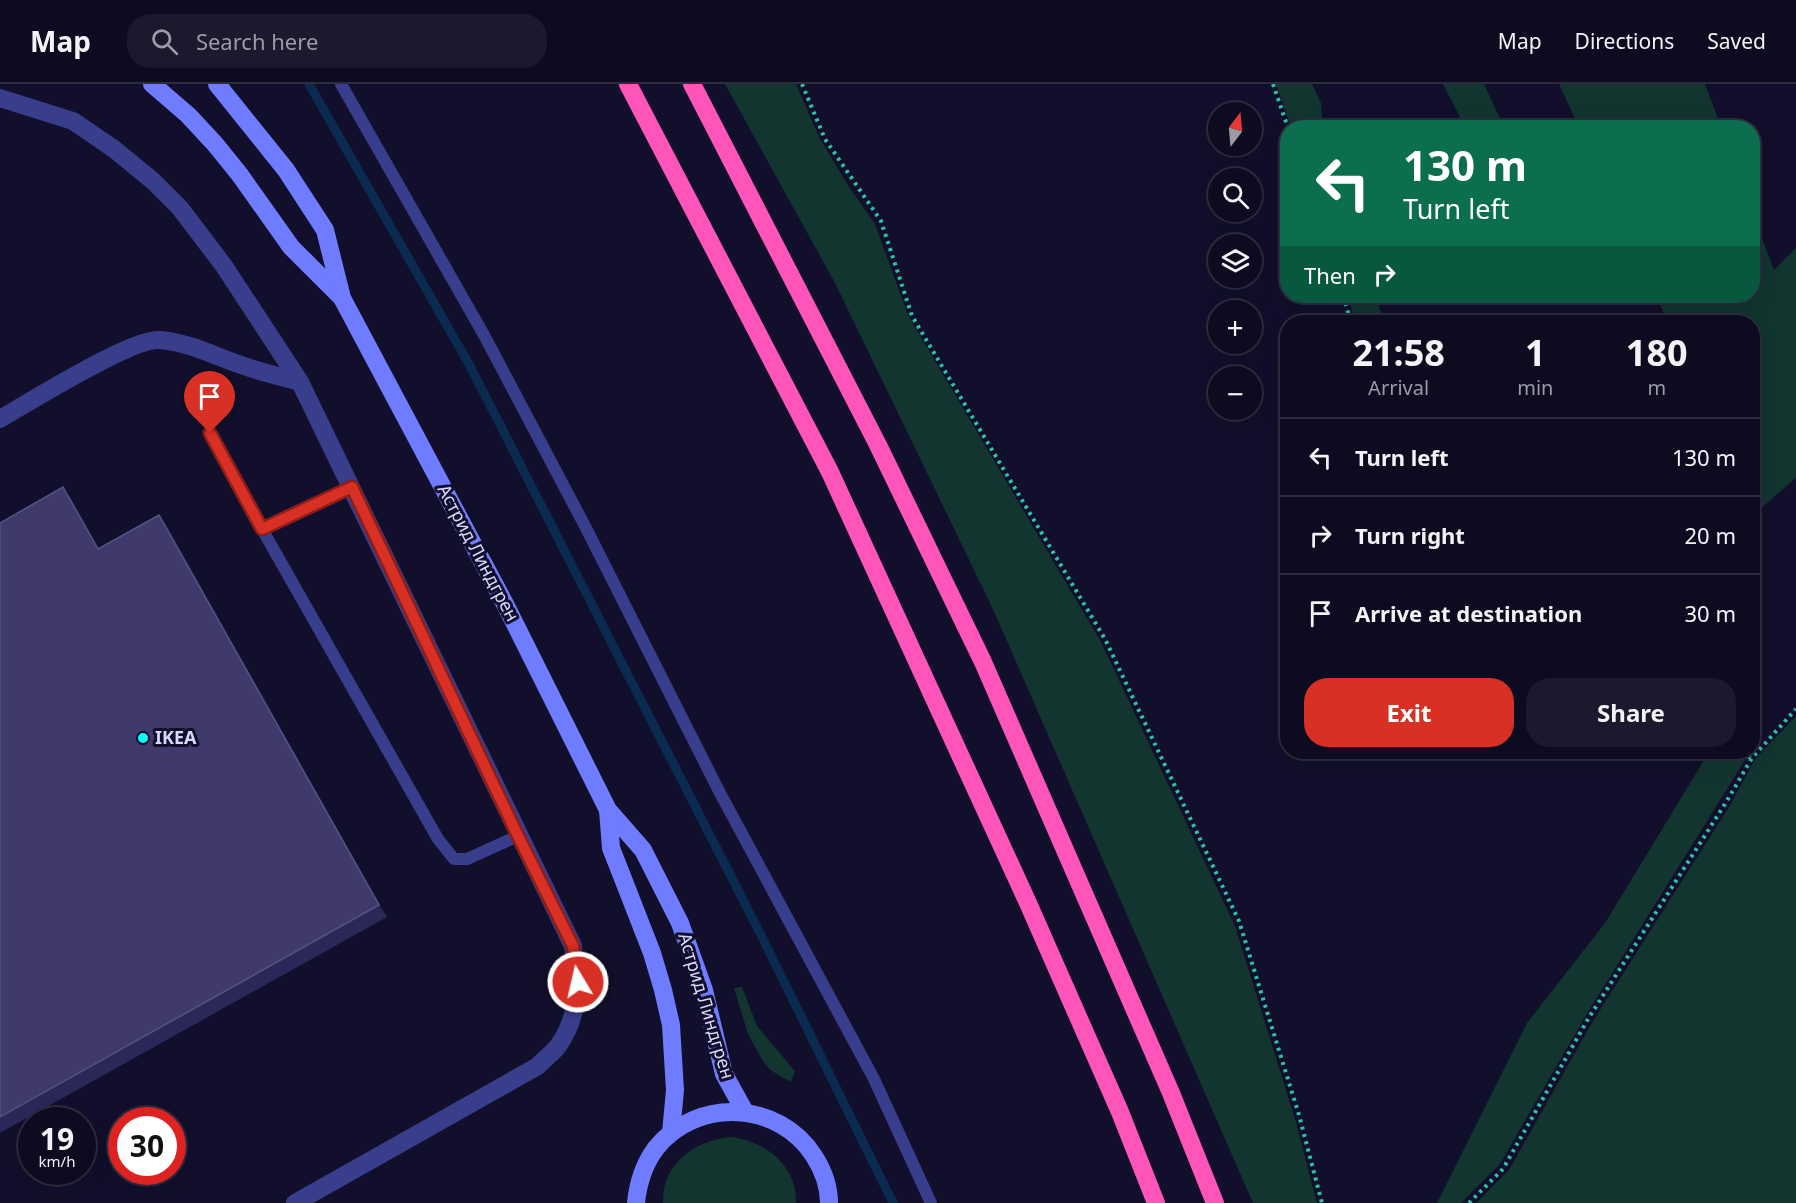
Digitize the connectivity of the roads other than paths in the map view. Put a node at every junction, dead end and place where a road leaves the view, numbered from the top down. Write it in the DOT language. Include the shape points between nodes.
graph roads {
  1 [pos="152,84"];
  2 [pos="217,84"];
  3 [pos="341,84"];
  4 [pos="628,84"];
  5 [pos="692,84"];
  6 [pos="0,98"];
  7 [pos="342,298"];
  8 [pos="300,382"];
  9 [pos="0,419"];
  10 [pos="210,433"];
  11 [pos="352,487"];
  12 [pos="262,529"];
  13 [pos="608,810"];
  14 [pos="518,836"];
  15 [pos="745,1112"];
  16 [pos="671,1133"];
  17 [pos="295,1203"];
  18 [pos="636,1203"];
  19 [pos="829,1203"];
  20 [pos="931,1203"];
  21 [pos="1156,1203"];
  22 [pos="1215,1203"];
  1 -- 7 [label="street, Астрид Линдгрен" via="215,144 291,247"];
  2 -- 7 [label="street, Астрид Линдгрен" via="286,170 325,230"];
  3 -- 20 [label="lane" via="506,375 720,793 874,1079"];
  4 -- 21 [label="highway" via="830,472 1032,914"];
  5 -- 22 [label="highway" via="878,445 982,662 1171,1093"];
  6 -- 8 [label="street" via="73,121 153,181 180,208 224,266"];
  7 -- 13 [label="street, Астрид Линдгрен" via="506,606"];
  8 -- 9 [label="street" via="184,344 158,340 139,344"];
  8 -- 11 [label="street"];
  10 -- 12 [label="lane"];
  11 -- 12 [label="lane"];
  11 -- 14 [label="street"];
  12 -- 14 [label="lane" via="438,839 454,859 467,859"];
  13 -- 15 [label="street, Астрид Линдгрен" via="643,850 680,923 704,990 724,1074"];
  13 -- 16 [label="street, Астрид Линдгрен" via="611,848 652,953 671,1025 675,1081"];
  14 -- 17 [label="street" via="573,946 578,982 575,1005 558,1046 538,1066"];
  15 -- 16 [label="street" via="719,1112 693,1119"];
  15 -- 19 [label="street" via="780,1123 809,1148 826,1181"];
  16 -- 18 [label="street" via="645,1167"];
}
